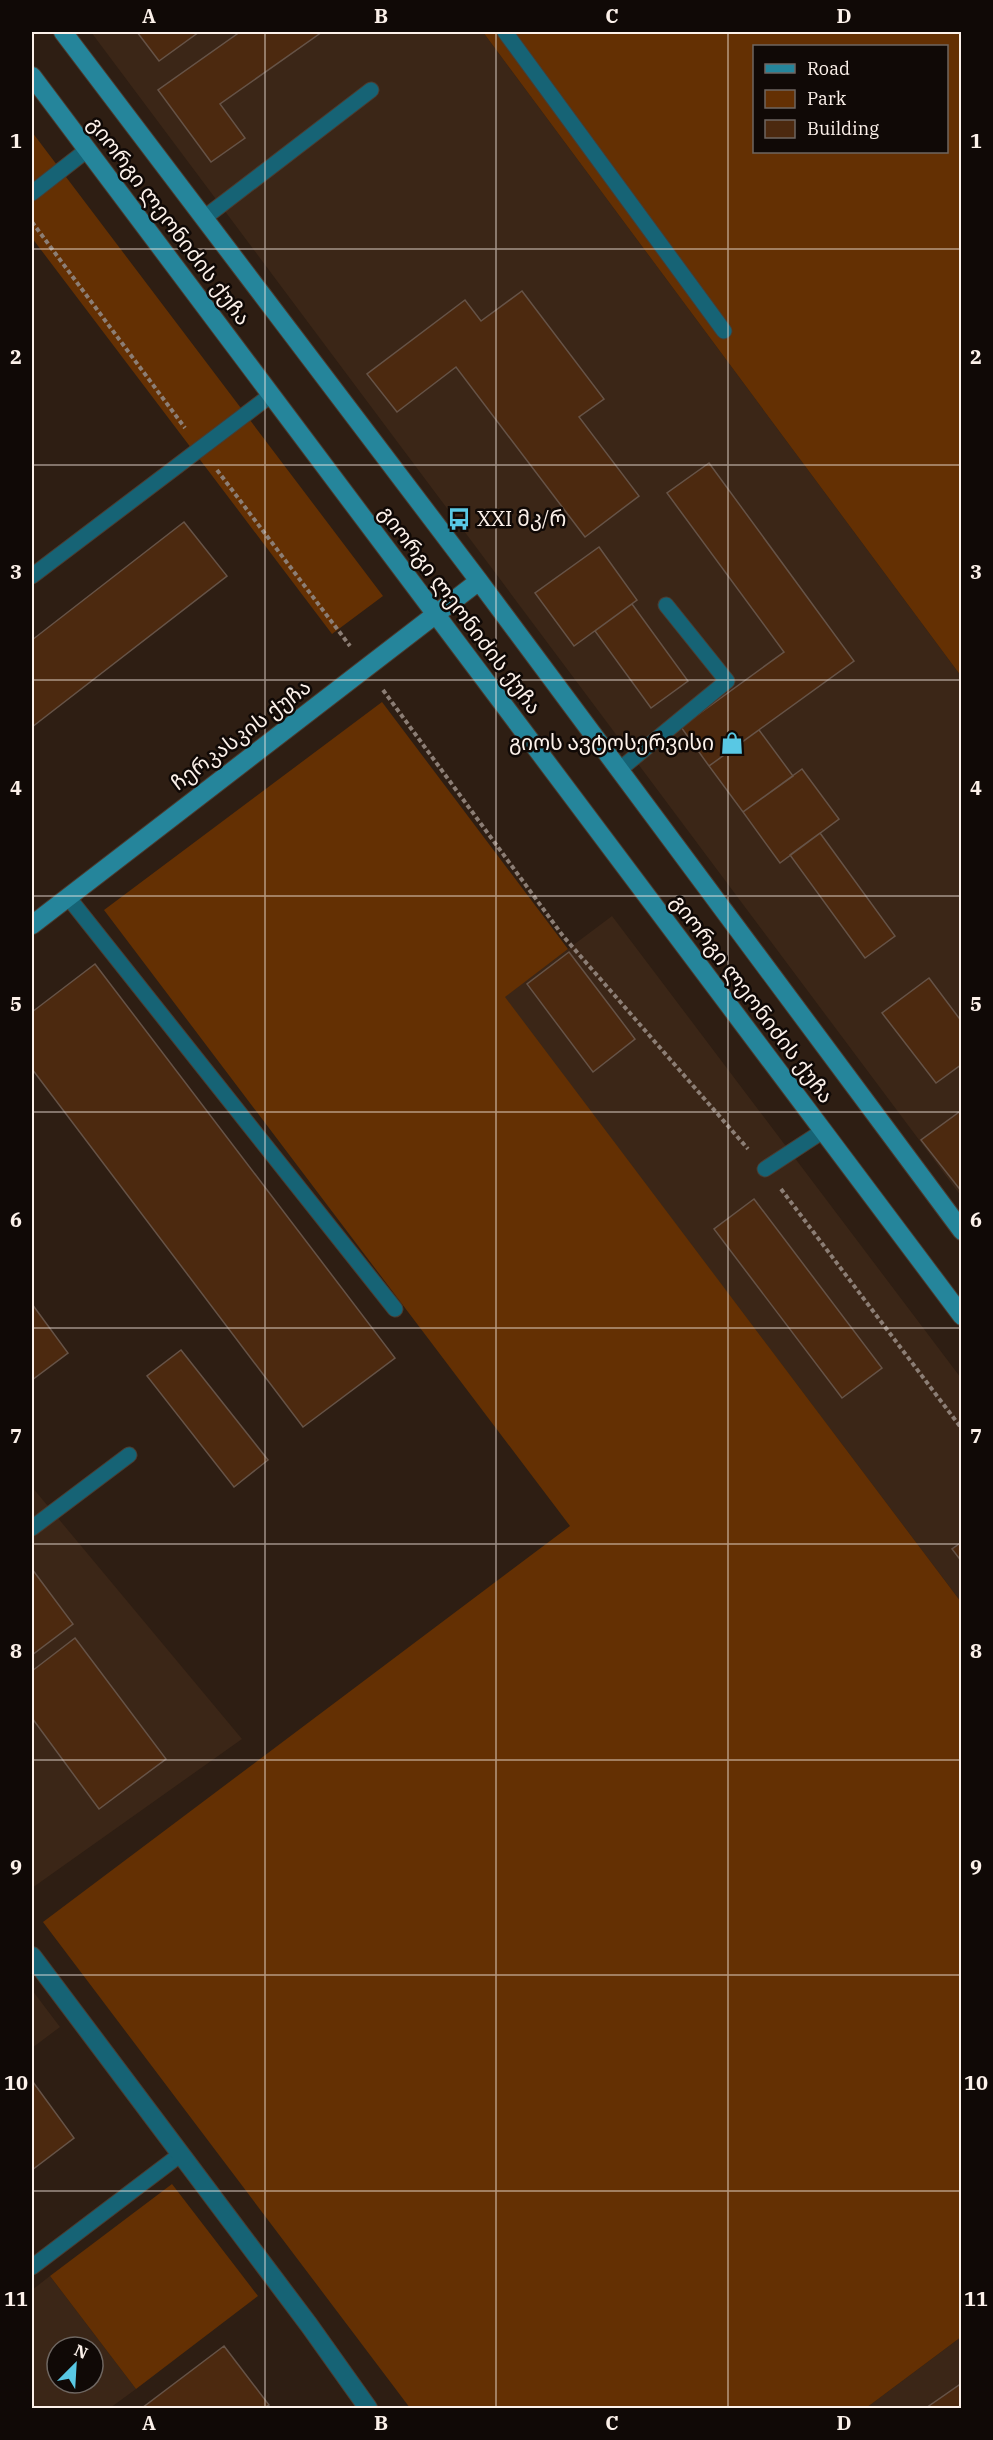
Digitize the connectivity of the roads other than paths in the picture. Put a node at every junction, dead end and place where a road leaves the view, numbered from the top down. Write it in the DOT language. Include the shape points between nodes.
graph roads {
  1 [pos="63,32"];
  2 [pos="505,32"];
  3 [pos="32,76"];
  4 [pos="371,90"];
  5 [pos="87,150"];
  6 [pos="32,193"];
  7 [pos="204,218"];
  8 [pos="724,331"];
  9 [pos="271,395"];
  10 [pos="32,576"];
  11 [pos="479,581"];
  12 [pos="666,605"];
  13 [pos="436,615"];
  14 [pos="619,770"];
  15 [pos="68,897"];
  16 [pos="32,925"];
  17 [pos="823,1131"];
  18 [pos="765,1169"];
  19 [pos="962,1231"];
  20 [pos="395,1309"];
  21 [pos="962,1316"];
  22 [pos="129,1455"];
  23 [pos="32,1528"];
  24 [pos="32,1956"];
  25 [pos="181,2154"];
  26 [pos="32,2267"];
  27 [pos="368,2409"];
  1 -- 7 [label="street, გიორგი ლეონიძის ქუჩა"];
  2 -- 8 [label="lane"];
  3 -- 5 [label="street, გიორგი ლეონიძის ქუჩა"];
  4 -- 7 [label="lane"];
  5 -- 6 [label="lane"];
  5 -- 9 [label="street, გიორგი ლეონიძის ქუჩა"];
  7 -- 11 [label="street, გიორგი ლეონიძის ქუჩა"];
  9 -- 10 [label="lane"];
  9 -- 13 [label="street, გიორგი ლეონიძის ქუჩა"];
  11 -- 13 [label="street, ჩერკასკის ქუჩა"];
  11 -- 14 [label="street, გიორგი ლეონიძის ქუჩა"];
  12 -- 14 [label="lane" via="727,681"];
  13 -- 15 [label="street, ჩერკასკის ქუჩა"];
  13 -- 17 [label="street, გიორგი ლეონიძის ქუჩა"];
  14 -- 19 [label="street, გიორგი ლეონიძის ქუჩა"];
  15 -- 16 [label="street, ჩერკასკის ქუჩა"];
  15 -- 20 [label="lane"];
  17 -- 18 [label="lane"];
  17 -- 21 [label="street, გიორგი ლეონიძის ქუჩა"];
  22 -- 23 [label="lane"];
  24 -- 25 [label="street"];
  25 -- 26 [label="lane"];
  25 -- 27 [label="street"];
}
